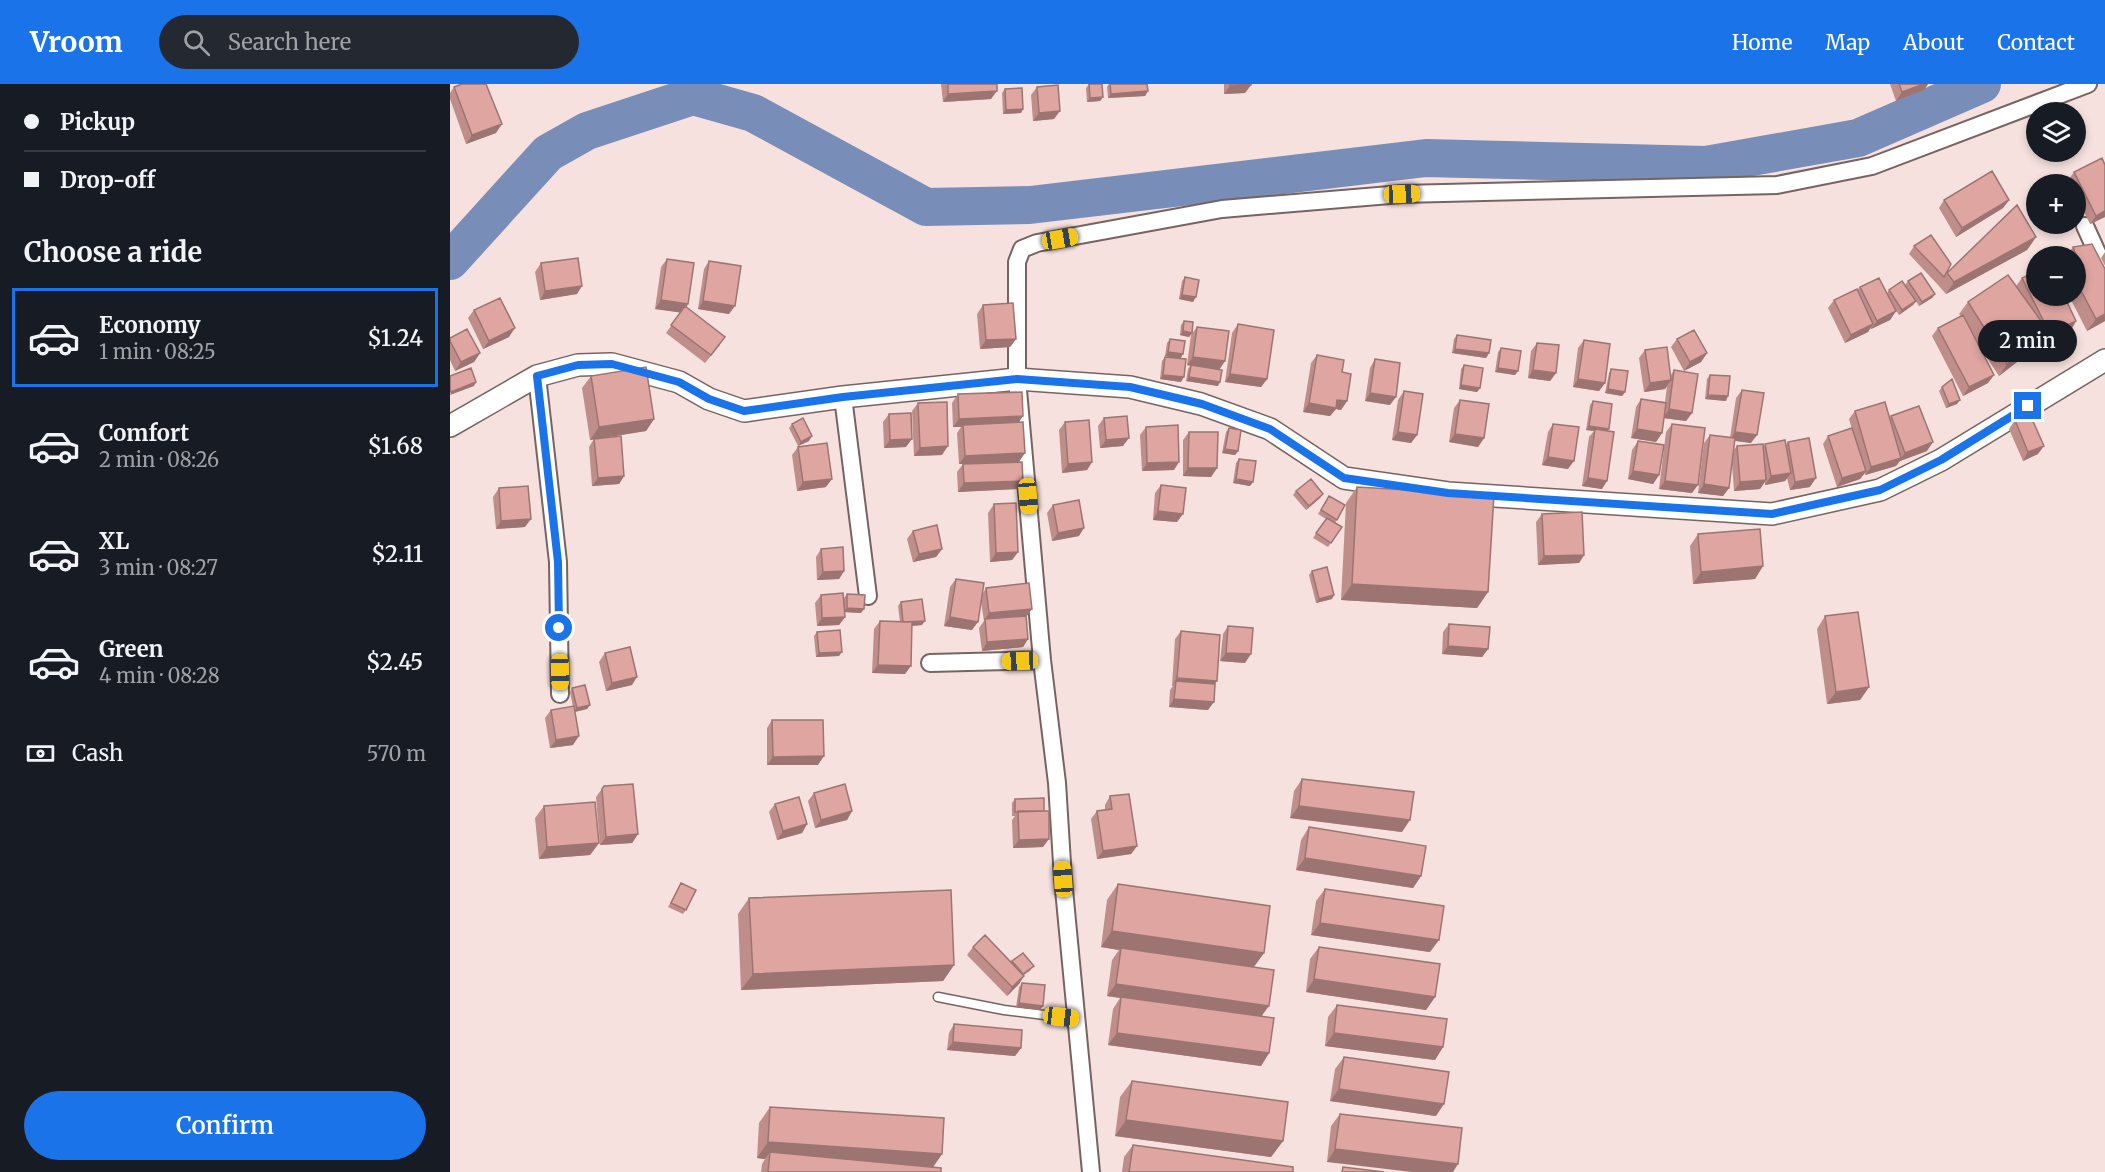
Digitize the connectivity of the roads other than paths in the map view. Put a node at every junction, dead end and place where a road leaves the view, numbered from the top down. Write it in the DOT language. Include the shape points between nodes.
graph roads {
  1 [pos="2088,84"];
  2 [pos="2086,228"];
  3 [pos="2105,270"];
  4 [pos="2105,360"];
  5 [pos="537,376"];
  6 [pos="1017,379"];
  7 [pos="843,397"];
  8 [pos="450,426"];
  9 [pos="868,596"];
  10 [pos="1042,660"];
  11 [pos="930,663"];
  12 [pos="560,694"];
  13 [pos="938,997"];
  14 [pos="1077,1019"];
  15 [pos="1091,1172"];
  1 -- 6 [label="street" via="1872,166 1777,185 1402,194 1222,209 1036,243 1022,249 1017,262"];
  2 -- 3 [label="street"];
  4 -- 6 [label="street" via="1941,460 1880,490 1772,514 1448,493 1344,478 1270,429 1202,404 1130,387"];
  5 -- 7 [label="street" via="578,365 612,364 679,382 709,399 744,411"];
  5 -- 8 [label="street"];
  5 -- 12 [label="street" via="558,562"];
  6 -- 7 [label="street"];
  6 -- 10 [label="street"];
  7 -- 9 [label="street"];
  10 -- 11 [label="street"];
  10 -- 14 [label="street"];
  13 -- 14 [label="lane"];
  14 -- 15 [label="street"];
}
